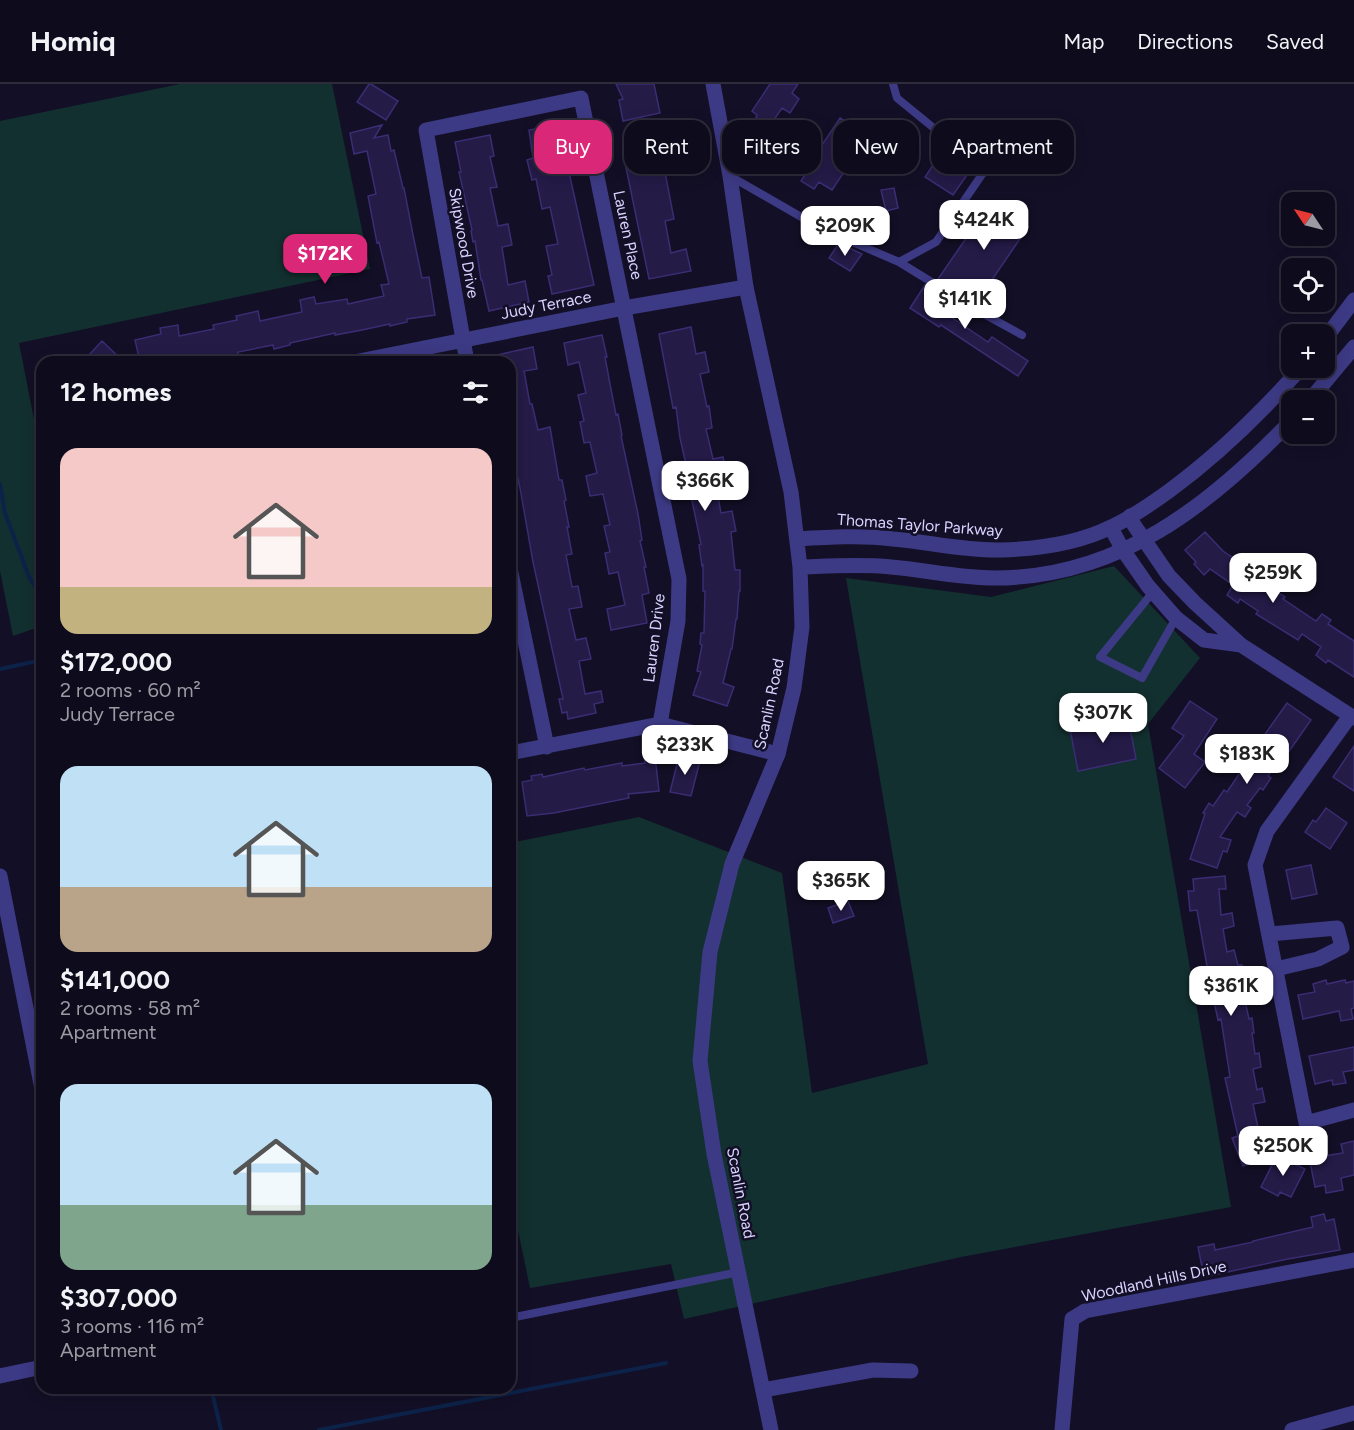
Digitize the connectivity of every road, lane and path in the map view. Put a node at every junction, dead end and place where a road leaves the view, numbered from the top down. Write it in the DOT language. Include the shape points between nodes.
graph roads {
  1 [pos="713,84"];
  2 [pos="893,84"];
  3 [pos="581,98"];
  4 [pos="730,176"];
  5 [pos="899,262"];
  6 [pos="746,287"];
  7 [pos="1354,300"];
  8 [pos="624,308"];
  9 [pos="1335,325"];
  10 [pos="1022,335"];
  11 [pos="463,340"];
  12 [pos="1354,347"];
  13 [pos="384,356"];
  14 [pos="466,356"];
  15 [pos="1292,378"];
  16 [pos="1318,390"];
  17 [pos="1281,431"];
  18 [pos="1130,516"];
  19 [pos="1111,528"];
  20 [pos="797,539"];
  21 [pos="1145,540"];
  22 [pos="1124,550"];
  23 [pos="800,567"];
  24 [pos="1153,592"];
  25 [pos="516,597"];
  26 [pos="1176,618"];
  27 [pos="1241,645"];
  28 [pos="1352,717"];
  29 [pos="660,724"];
  30 [pos="547,747"];
  31 [pos="516,752"];
  32 [pos="778,754"];
  33 [pos="0,876"];
  34 [pos="1269,934"];
  35 [pos="1276,969"];
  36 [pos="36,1059"];
  37 [pos="1354,1110"];
  38 [pos="1354,1260"];
  39 [pos="739,1272"];
  40 [pos="516,1317"];
  41 [pos="36,1369"];
  42 [pos="911,1371"];
  43 [pos="0,1376"];
  44 [pos="763,1390"];
  45 [pos="1354,1413"];
  46 [pos="771,1430"];
  47 [pos="1062,1430"];
  48 [pos="1292,1430"];
  1 -- 4 [label="street, Scanlin Road"];
  2 -- 5 [label="lane" via="897,98 985,170 936,242"];
  3 -- 8 [label="street, Lauren Place"];
  3 -- 11 [label="street, Skipwood Drive" via="426,130"];
  4 -- 5 [label="lane" via="822,229"];
  4 -- 6 [label="street, Scanlin Road"];
  5 -- 10 [label="lane"];
  6 -- 8 [label="street, Judy Terrace"];
  6 -- 20 [label="street, Scanlin Road" via="791,492"];
  7 -- 9 [label="street"];
  8 -- 11 [label="street, Judy Terrace"];
  8 -- 29 [label="street, Lauren Drive" via="679,579 678,621"];
  11 -- 13 [label="street, Judy Terrace"];
  11 -- 14 [label="street, Skipwood Drive"];
  12 -- 16 [label="street"];
  15 -- 18 [label="street, Thomas Taylor Parkway" via="1216,453 1153,503"];
  17 -- 21 [label="street" via="1202,502"];
  18 -- 19 [label="street, Thomas Taylor Parkway"];
  18 -- 21 [label="street"];
  19 -- 20 [label="street, Thomas Taylor Parkway" via="1040,547 1001,550 852,536"];
  19 -- 22 [label="street"];
  20 -- 23 [label="street, Scanlin Road"];
  21 -- 22 [label="street"];
  21 -- 27 [label="street" via="1169,576"];
  22 -- 23 [label="street" via="1088,565 1035,576 969,577 846,565"];
  22 -- 24 [label="street"];
  23 -- 32 [label="street, Scanlin Road" via="802,627 794,688"];
  24 -- 26 [label="street"];
  24 -- 26 [label="lane" via="1100,657 1142,678"];
  25 -- 30 [label="street"];
  26 -- 27 [label="street" via="1204,640"];
  27 -- 28 [label="street"];
  28 -- 34 [label="street" via="1267,831 1255,865"];
  29 -- 30 [label="street"];
  29 -- 32 [label="street"];
  30 -- 31 [label="street"];
  32 -- 39 [label="street, Scanlin Road" via="732,864 710,952 700,1061 714,1154"];
  33 -- 36 [label="street"];
  34 -- 35 [label="street"];
  34 -- 35 [label="street" via="1337,928 1342,947 1318,959"];
  35 -- 37 [label="street" via="1306,1123"];
  38 -- 47 [label="street, Woodland Hills Drive" via="1084,1311 1072,1319"];
  39 -- 40 [label="lane"];
  39 -- 44 [label="street, Scanlin Road"];
  41 -- 43 [label="street"];
  42 -- 44 [label="street" via="873,1370"];
  44 -- 46 [label="street, Scanlin Road"];
  45 -- 48 [label="street"];
}
